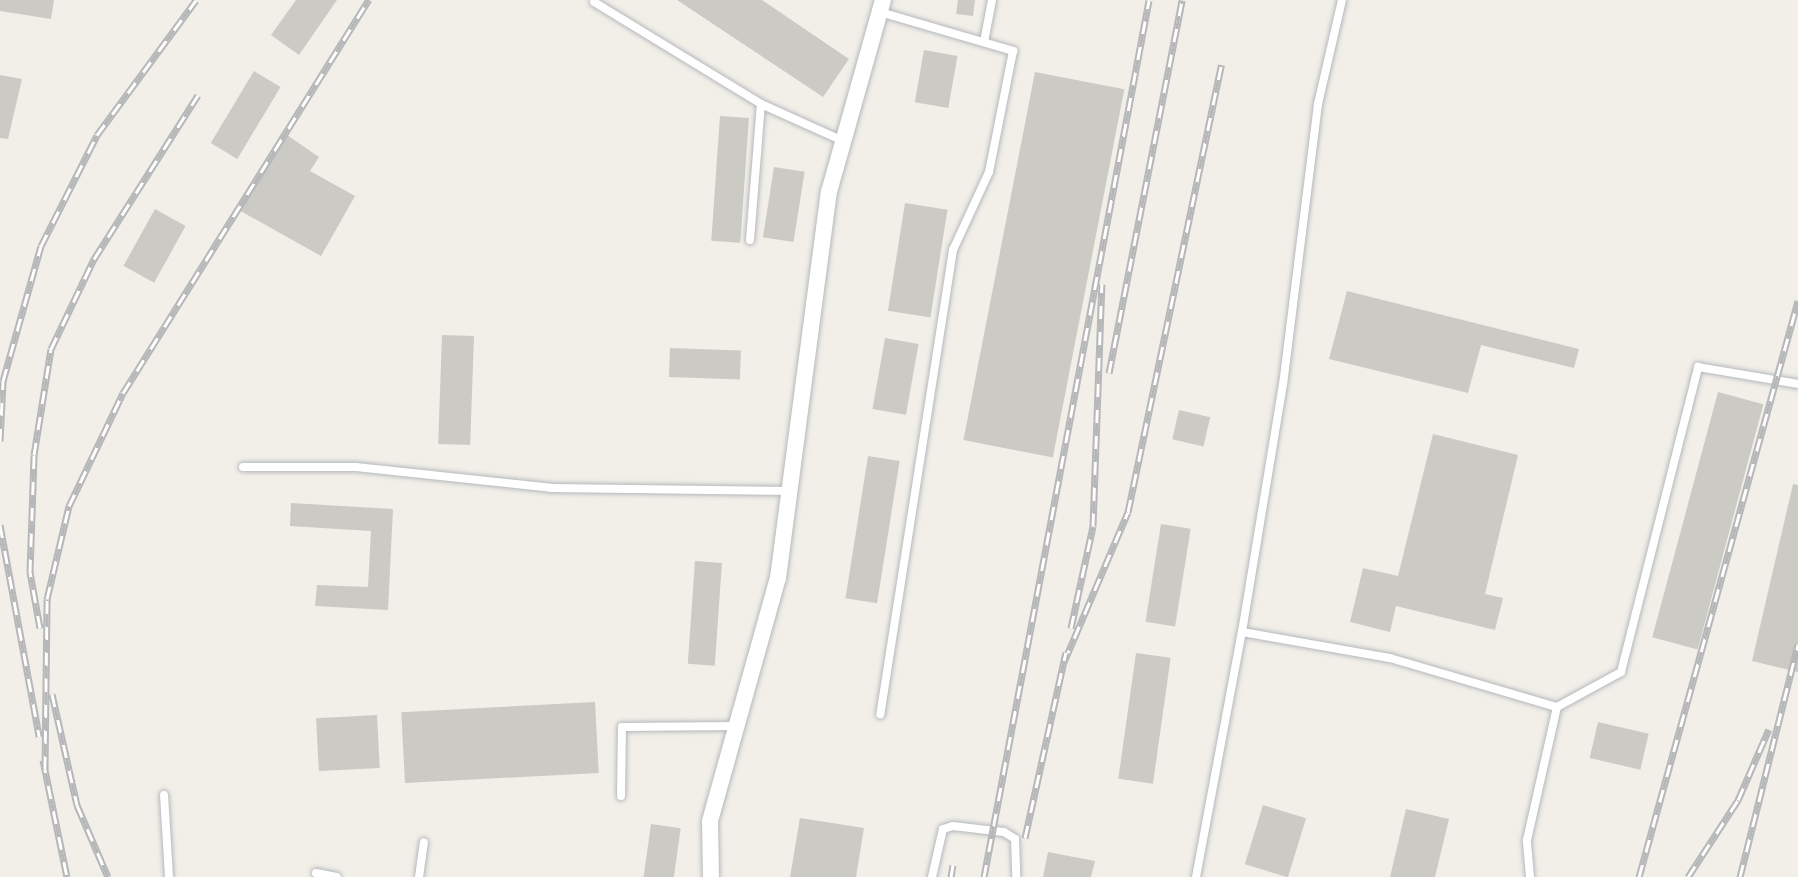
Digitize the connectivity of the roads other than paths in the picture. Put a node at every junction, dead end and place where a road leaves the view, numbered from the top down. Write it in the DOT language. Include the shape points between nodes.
graph roads {
  1 [pos="992,0"];
  2 [pos="1342,0"];
  3 [pos="594,2"];
  4 [pos="881,6"];
  5 [pos="984,42"];
  6 [pos="761,104"];
  7 [pos="841,140"];
  8 [pos="750,240"];
  9 [pos="1798,384"];
  10 [pos="243,467"];
  11 [pos="789,491"];
  12 [pos="1242,632"];
  13 [pos="1557,707"];
  14 [pos="880,714"];
  15 [pos="736,726"];
  16 [pos="164,795"];
  17 [pos="621,796"];
  18 [pos="424,842"];
  19 [pos="316,873"];
  20 [pos="169,877"];
  21 [pos="337,877"];
  22 [pos="419,877"];
  23 [pos="711,877"];
  24 [pos="932,877"];
  25 [pos="1016,877"];
  26 [pos="1196,877"];
  27 [pos="1530,877"];
  1 -- 5 [label="lane"];
  2 -- 12 [label="lane" via="1318,104 1283,384"];
  3 -- 6 [label="lane"];
  4 -- 5 [label="lane"];
  4 -- 7 [label="street"];
  5 -- 14 [label="lane" via="1013,51 989,172 953,250"];
  6 -- 7 [label="lane"];
  6 -- 8 [label="lane"];
  7 -- 11 [label="street"];
  9 -- 13 [label="lane" via="1698,367 1621,672"];
  10 -- 11 [label="lane" via="356,467 551,488"];
  11 -- 15 [label="street" via="778,578"];
  12 -- 13 [label="lane" via="1390,658"];
  12 -- 26 [label="lane"];
  13 -- 27 [label="lane" via="1527,840"];
  15 -- 17 [label="lane" via="622,727"];
  15 -- 23 [label="street" via="710,821"];
  16 -- 20 [label="lane"];
  18 -- 22 [label="lane"];
  19 -- 21 [label="lane"];
  24 -- 25 [label="lane" via="943,829 953,826 1004,832 1016,839"];
}
